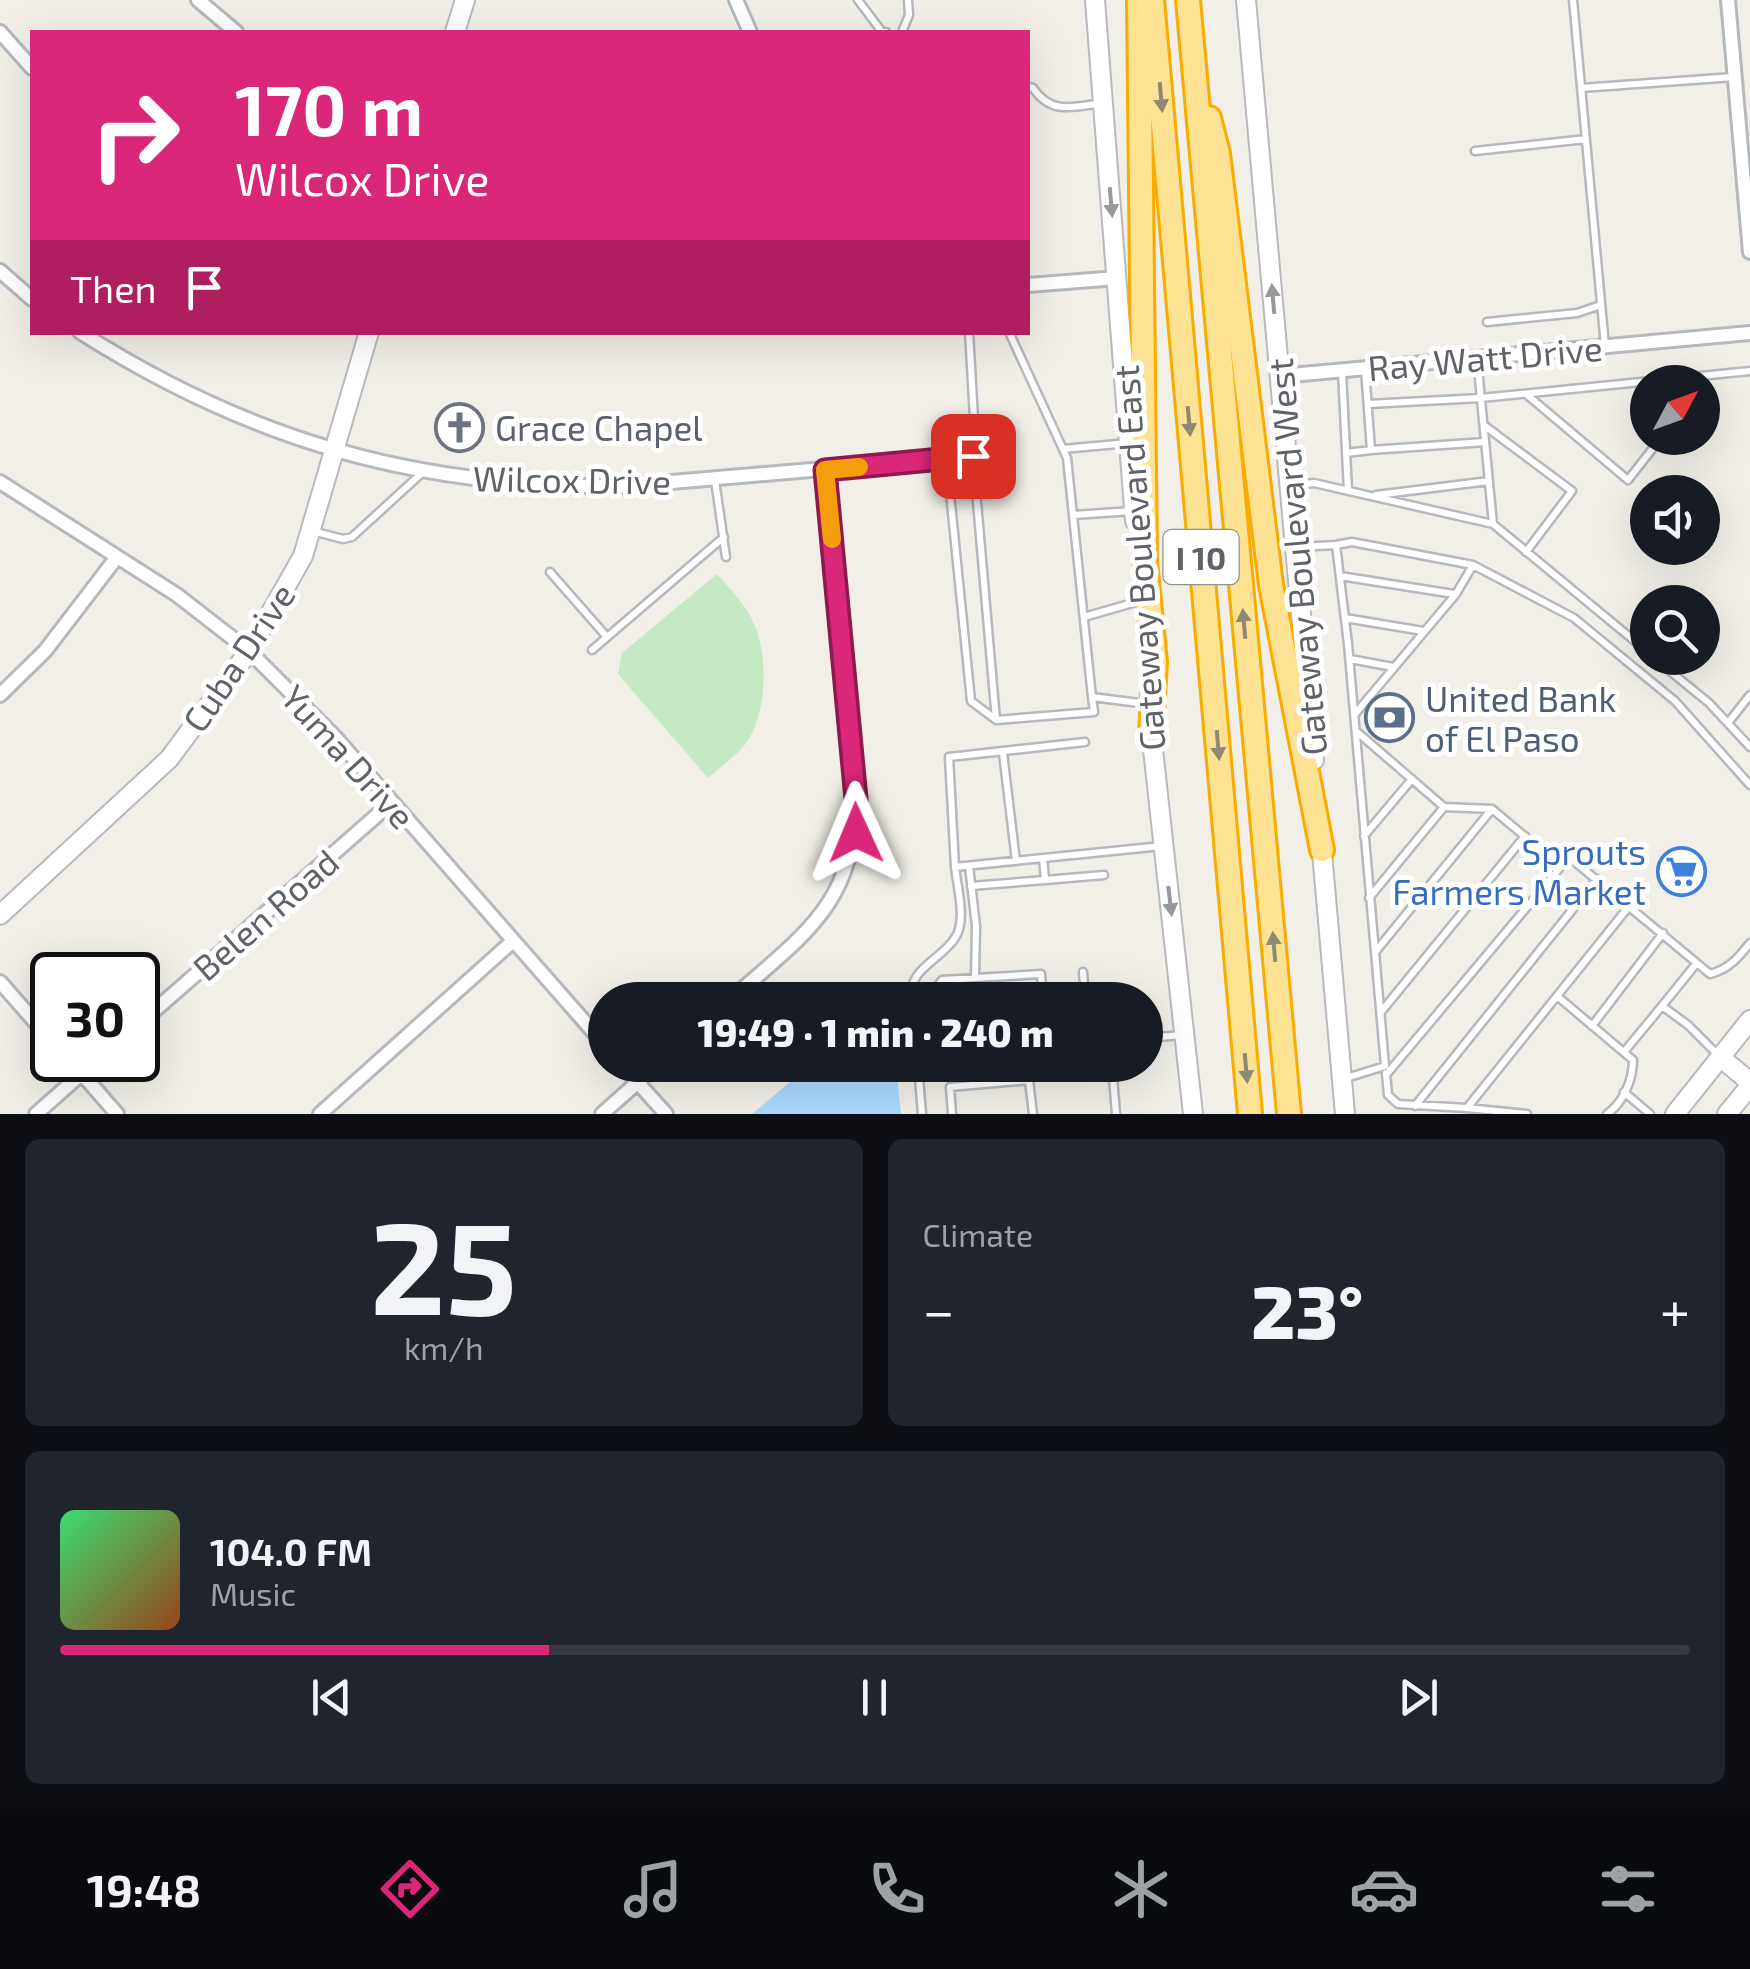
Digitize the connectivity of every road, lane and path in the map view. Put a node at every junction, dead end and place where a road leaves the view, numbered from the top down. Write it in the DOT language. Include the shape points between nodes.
graph roads {
  1 [pos="198,0"];
  2 [pos="465,0"];
  3 [pos="736,0"];
  4 [pos="858,0"];
  5 [pos="908,0"];
  6 [pos="1095,0"];
  7 [pos="1139,0"];
  8 [pos="1152,0"];
  9 [pos="1188,0"];
  10 [pos="1246,0"];
  11 [pos="1573,0"];
  12 [pos="1728,0"];
  13 [pos="234,30"];
  14 [pos="456,30"];
  15 [pos="749,30"];
  16 [pos="880,30"];
  17 [pos="903,30"];
  18 [pos="0,32"];
  19 [pos="1192,48"];
  20 [pos="30,66"];
  21 [pos="1741,86"];
  22 [pos="1030,87"];
  23 [pos="1581,88"];
  24 [pos="1103,103"];
  25 [pos="1746,137"];
  26 [pos="1586,139"];
  27 [pos="1476,150"];
  28 [pos="1750,252"];
  29 [pos="0,270"];
  30 [pos="1117,278"];
  31 [pos="1030,285"];
  32 [pos="30,297"];
  33 [pos="1601,305"];
  34 [pos="1487,322"];
  35 [pos="1750,333"];
  36 [pos="85,335"];
  37 [pos="368,335"];
  38 [pos="969,335"];
  39 [pos="1011,335"];
  40 [pos="1605,346"];
  41 [pos="1477,358"];
  42 [pos="1365,368"];
  43 [pos="1342,370"];
  44 [pos="1750,371"];
  45 [pos="1720,374"];
  46 [pos="1280,376"];
  47 [pos="1630,383"];
  48 [pos="1525,393"];
  49 [pos="1481,398"];
  50 [pos="1368,404"];
  51 [pos="1484,425"];
  52 [pos="1129,442"];
  53 [pos="1485,442"];
  54 [pos="1063,449"];
  55 [pos="1371,450"];
  56 [pos="336,451"];
  57 [pos="1346,453"];
  58 [pos="1648,455"];
  59 [pos="973,456"];
  60 [pos="825,470"];
  61 [pos="424,471"];
  62 [pos="974,471"];
  63 [pos="715,479"];
  64 [pos="1489,480"];
  65 [pos="0,482"];
  66 [pos="1290,485"];
  67 [pos="1348,491"];
  68 [pos="1369,496"];
  69 [pos="1134,510"];
  70 [pos="1073,515"];
  71 [pos="1493,524"];
  72 [pos="311,530"];
  73 [pos="724,538"];
  74 [pos="1336,545"];
  75 [pos="1295,547"];
  76 [pos="1526,552"];
  77 [pos="117,557"];
  78 [pos="726,557"];
  79 [pos="1473,565"];
  80 [pos="550,572"];
  81 [pos="1340,576"];
  82 [pos="1456,594"];
  83 [pos="1145,600"];
  84 [pos="1084,616"];
  85 [pos="1345,618"];
  86 [pos="1424,632"];
  87 [pos="607,637"];
  88 [pos="1630,637"];
  89 [pos="592,650"];
  90 [pos="249,651"];
  91 [pos="1350,659"];
  92 [pos="1394,668"];
  93 [pos="1675,675"];
  94 [pos="0,695"];
  95 [pos="1750,696"];
  96 [pos="1092,697"];
  97 [pos="1150,705"];
  98 [pos="1354,715"];
  99 [pos="996,720"];
  100 [pos="1728,723"];
  101 [pos="1355,730"];
  102 [pos="1151,735"];
  103 [pos="1086,742"];
  104 [pos="1750,747"];
  105 [pos="1003,753"];
  106 [pos="1412,779"];
  107 [pos="1750,785"];
  108 [pos="392,802"];
  109 [pos="1444,807"];
  110 [pos="1492,808"];
  111 [pos="1525,836"];
  112 [pos="1363,837"];
  113 [pos="1164,846"];
  114 [pos="1322,850"];
  115 [pos="1569,857"];
  116 [pos="1043,858"];
  117 [pos="1016,861"];
  118 [pos="968,866"];
  119 [pos="955,867"];
  120 [pos="1104,875"];
  121 [pos="1597,879"];
  122 [pos="1045,880"];
  123 [pos="971,886"];
  124 [pos="1369,898"];
  125 [pos="1630,905"];
  126 [pos="0,915"];
  127 [pos="1663,933"];
  128 [pos="513,942"];
  129 [pos="1750,943"];
  130 [pos="1374,952"];
  131 [pos="1696,964"];
  132 [pos="1083,972"];
  133 [pos="975,978"];
  134 [pos="0,982"];
  135 [pos="749,982"];
  136 [pos="913,982"];
  137 [pos="941,982"];
  138 [pos="1042,982"];
  139 [pos="1084,982"];
  140 [pos="1557,996"];
  141 [pos="160,1006"];
  142 [pos="1662,1006"];
  143 [pos="1380,1013"];
  144 [pos="30,1016"];
  145 [pos="1750,1020"];
  146 [pos="1592,1026"];
  147 [pos="588,1027"];
  148 [pos="1186,1035"];
  149 [pos="1163,1037"];
  150 [pos="1624,1052"];
  151 [pos="1720,1057"];
  152 [pos="1386,1071"];
  153 [pos="1342,1080"];
  154 [pos="73,1082"];
  155 [pos="89,1082"];
  156 [pos="638,1082"];
  157 [pos="919,1082"];
  158 [pos="1006,1082"];
  159 [pos="1029,1082"];
  160 [pos="1113,1082"];
  161 [pos="1750,1084"];
  162 [pos="1624,1092"];
  163 [pos="1415,1106"];
  164 [pos="1467,1108"];
  165 [pos="36,1114"];
  166 [pos="118,1114"];
  167 [pos="320,1114"];
  168 [pos="602,1114"];
  169 [pos="666,1114"];
  170 [pos="922,1114"];
  171 [pos="952,1114"];
  172 [pos="1032,1114"];
  173 [pos="1116,1114"];
  174 [pos="1193,1114"];
  175 [pos="1250,1114"];
  176 [pos="1290,1114"];
  177 [pos="1345,1114"];
  178 [pos="1527,1114"];
  179 [pos="1607,1114"];
  180 [pos="1650,1114"];
  181 [pos="1676,1114"];
  182 [pos="1727,1114"];
  1 -- 13 [label="street"];
  2 -- 14 [label="main road"];
  3 -- 15 [label="street"];
  4 -- 16 [label="lane"];
  5 -- 17 [label="lane"];
  6 -- 24 [label="main road, Gateway Boulevard East"];
  7 -- 83 [label="highway"];
  8 -- 175 [label="highway, I 10, one-way"];
  9 -- 19 [label="highway, I 10"];
  46 -- 10 [label="main road, Gateway Boulevard West, one-way"];
  11 -- 23 [label="lane"];
  12 -- 21 [label="street"];
  18 -- 20 [label="street"];
  19 -- 114 [label="highway" via="1218,154 1271,585"];
  176 -- 19 [label="highway, I 10, one-way"];
  21 -- 23 [label="lane"];
  21 -- 25 [label="street"];
  22 -- 24 [label="lane" via="1055,108"];
  23 -- 26 [label="lane"];
  24 -- 30 [label="main road, Gateway Boulevard East, one-way"];
  25 -- 28 [label="street"];
  26 -- 27 [label="lane"];
  26 -- 33 [label="lane"];
  29 -- 32 [label="street"];
  30 -- 31 [label="street"];
  30 -- 52 [label="main road, Gateway Boulevard East"];
  33 -- 34 [label="lane"];
  33 -- 40 [label="lane"];
  35 -- 40 [label="street, Ray Watt Drive"];
  36 -- 56 [label="street, Wilcox Drive" via="193,397"];
  37 -- 56 [label="main road, Cuba Drive"];
  38 -- 59 [label="lane"];
  39 -- 54 [label="lane"];
  40 -- 41 [label="street, Ray Watt Drive"];
  41 -- 42 [label="street, Ray Watt Drive"];
  41 -- 49 [label="lane"];
  42 -- 43 [label="street, Ray Watt Drive"];
  42 -- 50 [label="lane"];
  43 -- 46 [label="street, Ray Watt Drive"];
  43 -- 57 [label="lane"];
  44 -- 45 [label="lane"];
  46 -- 66 [label="main road, Gateway Boulevard West"];
  47 -- 48 [label="lane"];
  48 -- 49 [label="lane"];
  48 -- 58 [label="lane" via="1628,480"];
  49 -- 50 [label="lane"];
  49 -- 51 [label="lane"];
  50 -- 55 [label="lane"];
  51 -- 53 [label="lane"];
  51 -- 76 [label="lane" via="1572,492"];
  52 -- 54 [label="lane"];
  52 -- 69 [label="main road, Gateway Boulevard East"];
  53 -- 55 [label="lane"];
  53 -- 64 [label="lane"];
  54 -- 70 [label="lane"];
  55 -- 57 [label="lane"];
  56 -- 61 [label="street, Wilcox Drive"];
  56 -- 72 [label="main road, Cuba Drive"];
  57 -- 67 [label="lane"];
  59 -- 60 [label="street, Wilcox Drive"];
  59 -- 62 [label="lane"];
  60 -- 63 [label="street, Wilcox Drive"];
  60 -- 135 [label="street" via="856,833 847,872 822,915"];
  61 -- 63 [label="street, Wilcox Drive" via="569,487"];
  61 -- 72 [label="lane" via="352,537"];
  62 -- 99 [label="lane"];
  62 -- 99 [label="lane" via="950,493 971,701"];
  63 -- 73 [label="lane"];
  64 -- 68 [label="lane"];
  64 -- 71 [label="lane"];
  65 -- 77 [label="street, Yuma Drive"];
  66 -- 67 [label="lane"];
  66 -- 75 [label="main road, Gateway Boulevard West"];
  67 -- 68 [label="lane"];
  68 -- 71 [label="lane"];
  69 -- 70 [label="lane"];
  69 -- 83 [label="main road, Gateway Boulevard East"];
  70 -- 84 [label="lane"];
  71 -- 76 [label="lane"];
  72 -- 90 [label="main road, Cuba Drive" via="292,579"];
  73 -- 78 [label="lane"];
  73 -- 87 [label="lane"];
  74 -- 75 [label="lane"];
  74 -- 79 [label="lane" via="1352,542"];
  74 -- 81 [label="lane"];
  75 -- 114 [label="main road, Gateway Boulevard West"];
  76 -- 88 [label="lane"];
  77 -- 90 [label="street, Yuma Drive"];
  77 -- 94 [label="street" via="46,651"];
  79 -- 82 [label="lane"];
  79 -- 107 [label="lane" via="1598,636 1675,701"];
  80 -- 87 [label="lane"];
  81 -- 82 [label="lane"];
  81 -- 85 [label="lane"];
  82 -- 86 [label="lane"];
  83 -- 84 [label="lane"];
  83 -- 97 [label="highway" via="1155,662"];
  84 -- 96 [label="lane"];
  85 -- 86 [label="lane"];
  85 -- 91 [label="lane"];
  86 -- 92 [label="lane"];
  87 -- 89 [label="lane"];
  90 -- 108 [label="street, Yuma Drive"];
  90 -- 126 [label="main road, Cuba Drive" via="168,760"];
  91 -- 92 [label="lane"];
  91 -- 98 [label="lane"];
  92 -- 98 [label="lane"];
  93 -- 100 [label="lane"];
  95 -- 100 [label="lane"];
  96 -- 97 [label="lane"];
  96 -- 99 [label="lane" via="1094,712"];
  97 -- 102 [label="highway"];
  98 -- 101 [label="lane"];
  100 -- 104 [label="lane"];
  101 -- 106 [label="lane"];
  101 -- 112 [label="lane"];
  102 -- 113 [label="main road, Gateway Boulevard East"];
  103 -- 105 [label="lane"];
  105 -- 117 [label="lane"];
  105 -- 119 [label="lane" via="949,758"];
  106 -- 109 [label="lane"];
  106 -- 112 [label="lane"];
  108 -- 128 [label="street, Yuma Drive"];
  108 -- 141 [label="street, Belen Road"];
  109 -- 110 [label="lane"];
  109 -- 124 [label="lane"];
  110 -- 111 [label="lane"];
  110 -- 130 [label="lane"];
  111 -- 115 [label="lane" via="1546,854"];
  111 -- 143 [label="lane"];
  112 -- 124 [label="lane"];
  113 -- 116 [label="lane"];
  113 -- 148 [label="main road, Gateway Boulevard East, one-way"];
  114 -- 153 [label="main road, Gateway Boulevard West"];
  115 -- 121 [label="lane"];
  115 -- 152 [label="lane"];
  116 -- 117 [label="lane"];
  116 -- 122 [label="lane"];
  117 -- 118 [label="lane"];
  118 -- 119 [label="lane"];
  118 -- 123 [label="lane"];
  119 -- 136 [label="lane" via="956,938"];
  120 -- 122 [label="lane"];
  121 -- 125 [label="lane"];
  121 -- 163 [label="lane"];
  122 -- 123 [label="lane"];
  123 -- 133 [label="lane"];
  124 -- 130 [label="lane"];
  125 -- 127 [label="lane"];
  125 -- 140 [label="lane"];
  127 -- 131 [label="lane"];
  127 -- 146 [label="lane"];
  128 -- 147 [label="street, Yuma Drive"];
  128 -- 167 [label="street"];
  129 -- 131 [label="lane" via="1722,970 1710,974"];
  130 -- 143 [label="lane"];
  131 -- 142 [label="lane"];
  132 -- 139 [label="lane"];
  133 -- 137 [label="lane"];
  133 -- 138 [label="lane" via="1041,974"];
  134 -- 144 [label="street"];
  140 -- 146 [label="lane"];
  140 -- 164 [label="lane"];
  142 -- 150 [label="lane"];
  142 -- 151 [label="lane"];
  143 -- 152 [label="lane"];
  145 -- 151 [label="main road"];
  146 -- 150 [label="lane"];
  148 -- 149 [label="lane"];
  148 -- 174 [label="main road, Gateway Boulevard East"];
  150 -- 162 [label="lane" via="1633,1060"];
  151 -- 161 [label="main road"];
  151 -- 181 [label="main road"];
  152 -- 153 [label="lane"];
  152 -- 163 [label="lane" via="1388,1095"];
  153 -- 177 [label="main road, Gateway Boulevard West"];
  154 -- 165 [label="street"];
  155 -- 166 [label="street"];
  156 -- 168 [label="street"];
  156 -- 169 [label="street"];
  157 -- 170 [label="lane"];
  158 -- 171 [label="lane" via="950,1087"];
  159 -- 172 [label="lane"];
  160 -- 173 [label="lane"];
  161 -- 182 [label="main road"];
  162 -- 179 [label="lane"];
  162 -- 180 [label="lane"];
  163 -- 164 [label="lane"];
  164 -- 178 [label="lane"];
}
